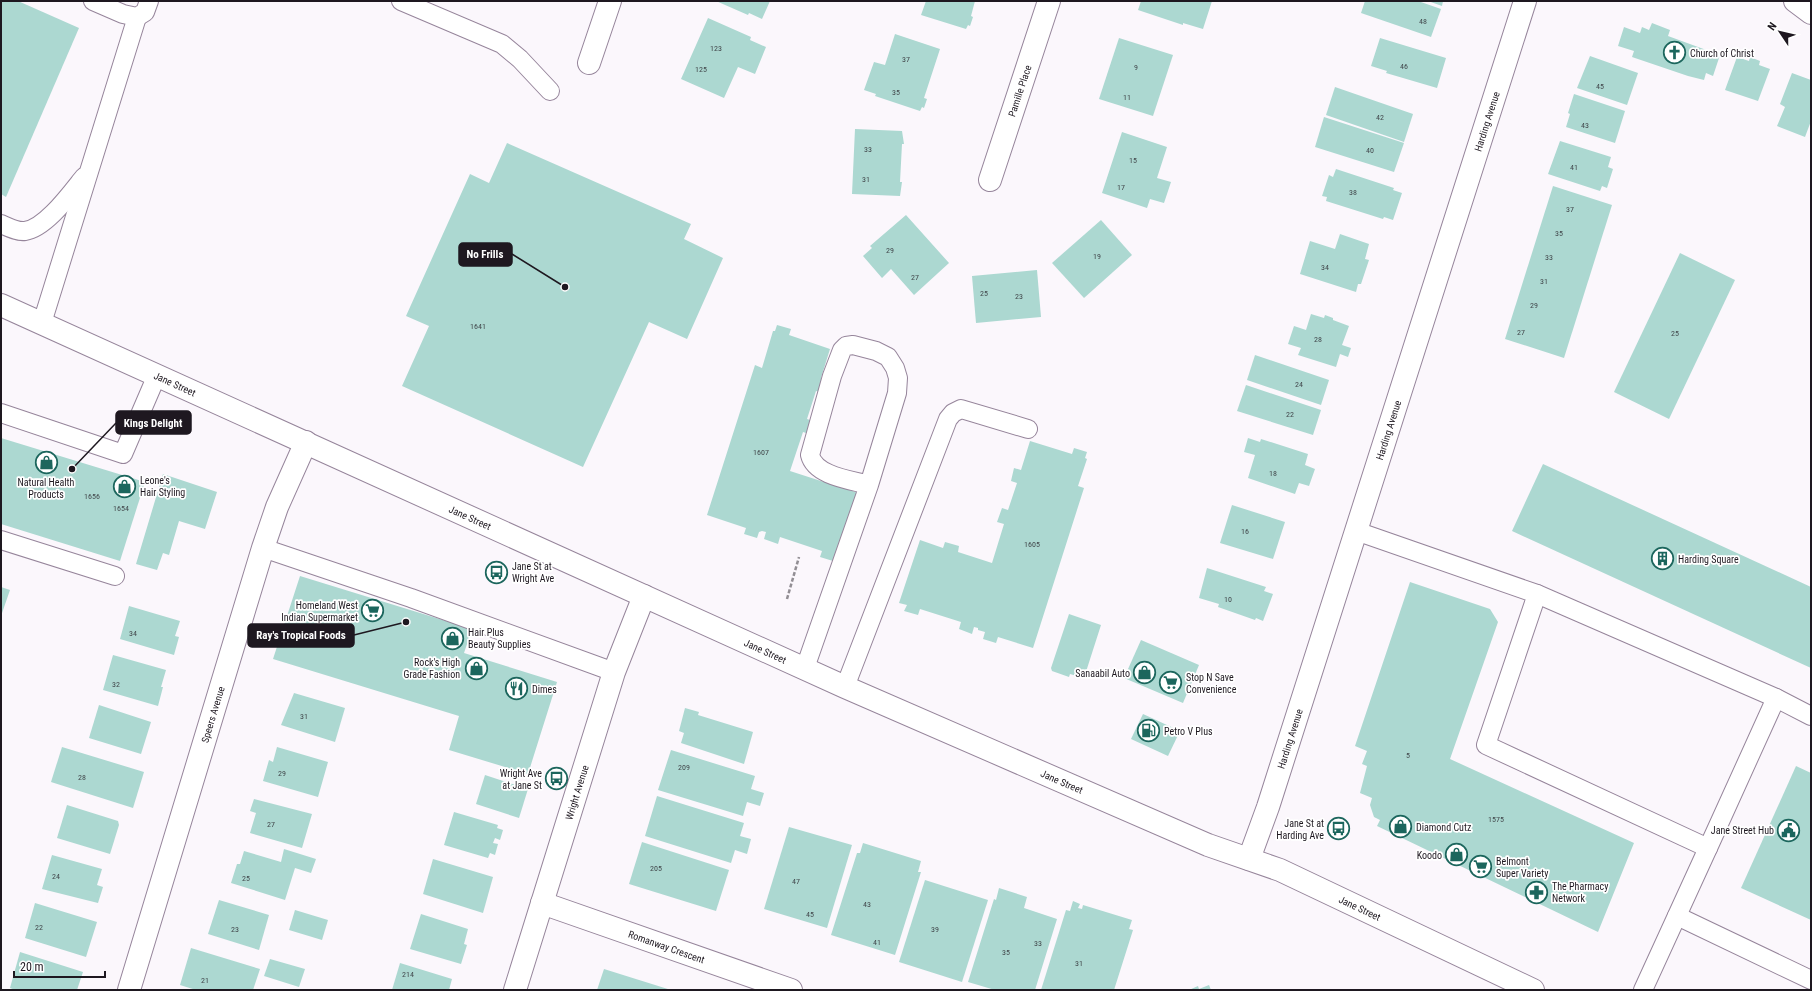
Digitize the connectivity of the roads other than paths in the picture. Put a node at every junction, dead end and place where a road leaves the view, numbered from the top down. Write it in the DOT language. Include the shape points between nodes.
graph roads {
  1 [pos="93,1"];
  2 [pos="148,1"];
  3 [pos="401,1"];
  4 [pos="610,1"];
  5 [pos="1048,1"];
  6 [pos="1524,1"];
  7 [pos="1795,1"];
  8 [pos="1811,13"];
  9 [pos="137,17"];
  10 [pos="589,63"];
  11 [pos="550,91"];
  12 [pos="90,170"];
  13 [pos="990,180"];
  14 [pos="1,224"];
  15 [pos="1,305"];
  16 [pos="42,323"];
  17 [pos="157,375"];
  18 [pos="1,414"];
  19 [pos="1028,429"];
  20 [pos="306,442"];
  21 [pos="869,485"];
  22 [pos="1356,530"];
  23 [pos="1,540"];
  24 [pos="263,548"];
  25 [pos="115,576"];
  26 [pos="1537,594"];
  27 [pos="644,596"];
  28 [pos="805,668"];
  29 [pos="614,672"];
  30 [pos="845,687"];
  31 [pos="1776,698"];
  32 [pos="1811,716"];
  33 [pos="1708,848"];
  34 [pos="1249,859"];
  35 [pos="542,903"];
  36 [pos="1677,916"];
  37 [pos="1811,980"];
  38 [pos="129,990"];
  39 [pos="515,990"];
  40 [pos="791,990"];
  41 [pos="1533,990"];
  42 [pos="1643,990"];
  1 -- 9 [label="lane"];
  2 -- 9 [label="lane" via="145,12"];
  3 -- 11 [label="lane" via="502,44"];
  4 -- 10 [label="street"];
  5 -- 13 [label="street, Pamille Place"];
  6 -- 22 [label="street, Harding Avenue"];
  7 -- 8 [label="street"];
  9 -- 12 [label="lane"];
  12 -- 14 [label="lane" via="68,197 35,228 24,231"];
  12 -- 16 [label="lane"];
  15 -- 16 [label="street, Jane Street"];
  16 -- 17 [label="street, Jane Street"];
  17 -- 18 [label="lane" via="123,454"];
  17 -- 20 [label="street, Jane Street"];
  19 -- 30 [label="lane" via="961,409 948,419"];
  20 -- 24 [label="street, Speers Avenue" via="277,507"];
  20 -- 27 [label="street, Jane Street"];
  21 -- 21 [label="lane" via="898,393 898,378 888,357 853,345 842,350 810,455 816,466"];
  21 -- 28 [label="lane"];
  22 -- 26 [label="lane"];
  22 -- 34 [label="street, Harding Avenue" via="1268,808"];
  23 -- 25 [label="lane"];
  24 -- 29 [label="lane" via="411,598"];
  24 -- 38 [label="street, Speers Avenue"];
  26 -- 31 [label="lane"];
  26 -- 33 [label="lane" via="1486,744"];
  27 -- 28 [label="street, Jane Street"];
  27 -- 29 [label="street, Wright Avenue"];
  28 -- 30 [label="street, Jane Street"];
  29 -- 35 [label="street, Wright Avenue"];
  30 -- 34 [label="street, Jane Street" via="1208,846"];
  31 -- 32 [label="lane"];
  31 -- 33 [label="lane"];
  33 -- 36 [label="lane"];
  34 -- 41 [label="street, Jane Street" via="1280,870"];
  35 -- 39 [label="street, Wright Avenue"];
  35 -- 40 [label="street, Romanway Crescent"];
  36 -- 37 [label="lane"];
  36 -- 42 [label="lane"];
}
